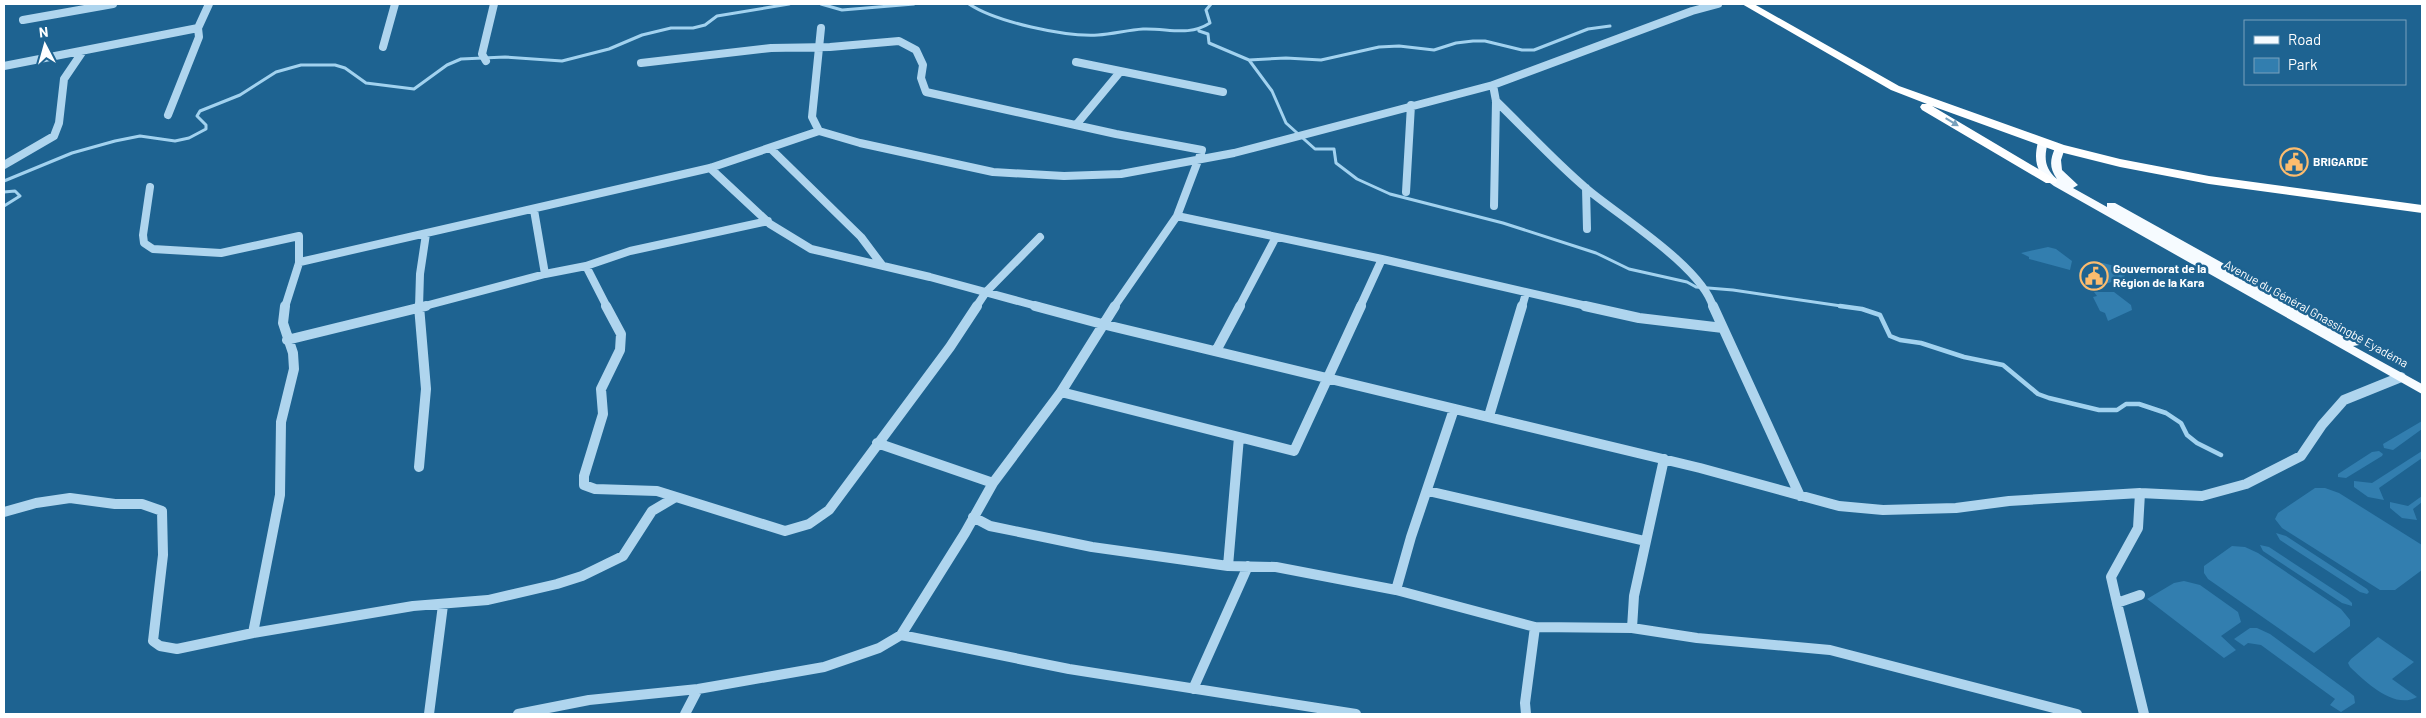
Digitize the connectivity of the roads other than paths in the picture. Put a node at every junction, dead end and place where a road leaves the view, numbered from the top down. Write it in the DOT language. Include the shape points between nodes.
graph roads {
  1 [pos="113,4"];
  2 [pos="209,4"];
  3 [pos="395,4"];
  4 [pos="494,4"];
  5 [pos="1718,4"];
  6 [pos="1747,4"];
  7 [pos="23,20"];
  8 [pos="198,28"];
  9 [pos="821,28"];
  10 [pos="383,47"];
  11 [pos="819,48"];
  12 [pos="83,51"];
  13 [pos="486,62"];
  14 [pos="1076,62"];
  15 [pos="641,63"];
  16 [pos="4,66"];
  17 [pos="1120,72"];
  18 [pos="1494,85"];
  19 [pos="1895,88"];
  20 [pos="1223,92"];
  21 [pos="1496,101"];
  22 [pos="1411,105"];
  23 [pos="168,115"];
  24 [pos="1076,125"];
  25 [pos="819,131"];
  26 [pos="2043,142"];
  27 [pos="2060,148"];
  28 [pos="772,149"];
  29 [pos="1199,161"];
  30 [pos="4,165"];
  31 [pos="710,168"];
  32 [pos="2051,180"];
  33 [pos="150,187"];
  34 [pos="1586,188"];
  35 [pos="1406,192"];
  36 [pos="1494,206"];
  37 [pos="2422,209"];
  38 [pos="534,210"];
  39 [pos="1176,216"];
  40 [pos="768,221"];
  41 [pos="1587,229"];
  42 [pos="426,234"];
  43 [pos="1040,237"];
  44 [pos="1276,237"];
  45 [pos="2194,251"];
  46 [pos="2181,255"];
  47 [pos="1382,259"];
  48 [pos="300,262"];
  49 [pos="882,265"];
  50 [pos="586,266"];
  51 [pos="545,274"];
  52 [pos="1704,288"];
  53 [pos="986,292"];
  54 [pos="1526,293"];
  55 [pos="419,307"];
  56 [pos="1102,324"];
  57 [pos="1723,328"];
  58 [pos="287,340"];
  59 [pos="1216,351"];
  60 [pos="2401,377"];
  61 [pos="1330,378"];
  62 [pos="2422,380"];
  63 [pos="2422,390"];
  64 [pos="1062,392"];
  65 [pos="1454,408"];
  66 [pos="1489,416"];
  67 [pos="1239,437"];
  68 [pos="877,443"];
  69 [pos="1664,459"];
  70 [pos="419,467"];
  71 [pos="993,483"];
  72 [pos="1428,491"];
  73 [pos="2140,492"];
  74 [pos="1800,496"];
  75 [pos="674,498"];
  76 [pos="4,512"];
  77 [pos="973,517"];
  78 [pos="1645,541"];
  79 [pos="1228,566"];
  80 [pos="1248,566"];
  81 [pos="1396,590"];
  82 [pos="2140,595"];
  83 [pos="2116,603"];
  84 [pos="443,605"];
  85 [pos="1535,627"];
  86 [pos="1632,628"];
  87 [pos="253,633"];
  88 [pos="901,635"];
  89 [pos="1193,689"];
  90 [pos="698,690"];
  91 [pos="429,714"];
  92 [pos="518,714"];
  93 [pos="685,714"];
  94 [pos="1356,714"];
  95 [pos="1526,714"];
  96 [pos="2077,714"];
  97 [pos="2144,714"];
  1 -- 7 [label="street"];
  2 -- 8 [label="street"];
  3 -- 10 [label="street"];
  4 -- 13 [label="street" via="482,54"];
  5 -- 18 [label="street"];
  6 -- 19 [label="highway"];
  8 -- 12 [label="street"];
  8 -- 23 [label="street" via="199,37"];
  9 -- 11 [label="street"];
  11 -- 15 [label="street" via="771,48"];
  11 -- 24 [label="street" via="899,42 916,50 923,65 921,78 926,92"];
  11 -- 25 [label="street" via="812,117"];
  12 -- 16 [label="street"];
  12 -- 30 [label="street" via="64,79 59,123 54,136"];
  14 -- 17 [label="street"];
  17 -- 20 [label="street"];
  17 -- 24 [label="street"];
  18 -- 21 [label="street"];
  18 -- 22 [label="street"];
  19 -- 26 [label="highway"];
  19 -- 32 [label="highway, one-way"];
  21 -- 34 [label="street"];
  21 -- 36 [label="street"];
  22 -- 29 [label="street"];
  22 -- 35 [label="street"];
  24 -- 29 [label="street" via="1202,150"];
  25 -- 28 [label="street"];
  25 -- 29 [label="street" via="993,172 1064,176 1121,174"];
  26 -- 27 [label="highway"];
  26 -- 32 [label="main road, Avenue du Général Gnassingbé Eyadéma" via="2038,159"];
  27 -- 37 [label="highway" via="2201,178"];
  27 -- 45 [label="main road, Avenue du Général Gnassingbé Eyadéma" via="2054,162 2062,177"];
  28 -- 31 [label="street"];
  28 -- 49 [label="street" via="861,237"];
  29 -- 39 [label="street"];
  31 -- 38 [label="street"];
  31 -- 40 [label="street"];
  32 -- 46 [label="main road, Avenue du Général Gnassingbé Eyadéma"];
  33 -- 48 [label="street" via="143,235 144,243 153,249 221,253 299,236"];
  34 -- 41 [label="street"];
  34 -- 52 [label="street" via="1653,239"];
  38 -- 42 [label="street"];
  38 -- 51 [label="street"];
  39 -- 44 [label="street"];
  39 -- 56 [label="street"];
  40 -- 49 [label="street" via="811,249"];
  40 -- 50 [label="street" via="630,251"];
  42 -- 48 [label="street"];
  42 -- 55 [label="street"];
  43 -- 53 [label="street"];
  44 -- 47 [label="street"];
  44 -- 59 [label="street"];
  45 -- 46 [label="main road"];
  45 -- 62 [label="main road, Avenue du Général Gnassingbé Eyadéma"];
  46 -- 60 [label="main road, Avenue du Général Gnassingbé Eyadéma"];
  47 -- 54 [label="street"];
  47 -- 61 [label="street"];
  48 -- 58 [label="street" via="283,318"];
  49 -- 53 [label="street"];
  50 -- 51 [label="street"];
  50 -- 75 [label="street" via="621,334 620,350 601,389 603,414 584,485 595,489 657,491"];
  51 -- 55 [label="street"];
  52 -- 57 [label="street"];
  53 -- 56 [label="street"];
  53 -- 68 [label="street" via="950,347"];
  54 -- 57 [label="street" via="1639,318"];
  54 -- 66 [label="street"];
  55 -- 58 [label="street"];
  55 -- 70 [label="street" via="426,389"];
  56 -- 59 [label="street"];
  56 -- 64 [label="street"];
  57 -- 74 [label="street"];
  58 -- 87 [label="street" via="294,358 293,380 285,399 282,424 280,495"];
  59 -- 61 [label="street"];
  60 -- 63 [label="main road, Avenue du Général Gnassingbé Eyadéma"];
  60 -- 73 [label="street" via="2344,400 2301,456 2246,484 2202,496"];
  61 -- 65 [label="street"];
  61 -- 67 [label="street" via="1294,451"];
  64 -- 67 [label="street"];
  64 -- 71 [label="street"];
  65 -- 66 [label="street"];
  65 -- 72 [label="street"];
  66 -- 69 [label="street"];
  67 -- 79 [label="street"];
  68 -- 71 [label="street"];
  68 -- 75 [label="street" via="829,510 815,522 801,528 785,531"];
  69 -- 74 [label="street"];
  69 -- 78 [label="street"];
  71 -- 77 [label="street"];
  72 -- 78 [label="street"];
  72 -- 81 [label="street"];
  73 -- 74 [label="street" via="1956,508 1883,510 1839,506"];
  73 -- 83 [label="street" via="2138,528 2111,578"];
  75 -- 84 [label="street" via="652,511 623,556 582,576 488,600"];
  76 -- 87 [label="street" via="36,502 70,498 142,504 162,511 163,555 153,641 160,646 177,649"];
  77 -- 79 [label="street" via="990,526 1051,539"];
  77 -- 88 [label="street"];
  78 -- 86 [label="street" via="1634,596"];
  79 -- 80 [label="street"];
  80 -- 81 [label="street" via="1276,567"];
  80 -- 89 [label="street"];
  81 -- 85 [label="street"];
  82 -- 83 [label="street"];
  83 -- 97 [label="street"];
  84 -- 87 [label="street" via="413,606"];
  84 -- 91 [label="street"];
  85 -- 86 [label="street"];
  85 -- 95 [label="street"];
  86 -- 96 [label="street" via="1697,638 1830,650"];
  88 -- 89 [label="street" via="1069,669"];
  88 -- 90 [label="street" via="879,648 824,667"];
  89 -- 94 [label="street"];
  90 -- 92 [label="street" via="589,700"];
  90 -- 93 [label="street"];
}
